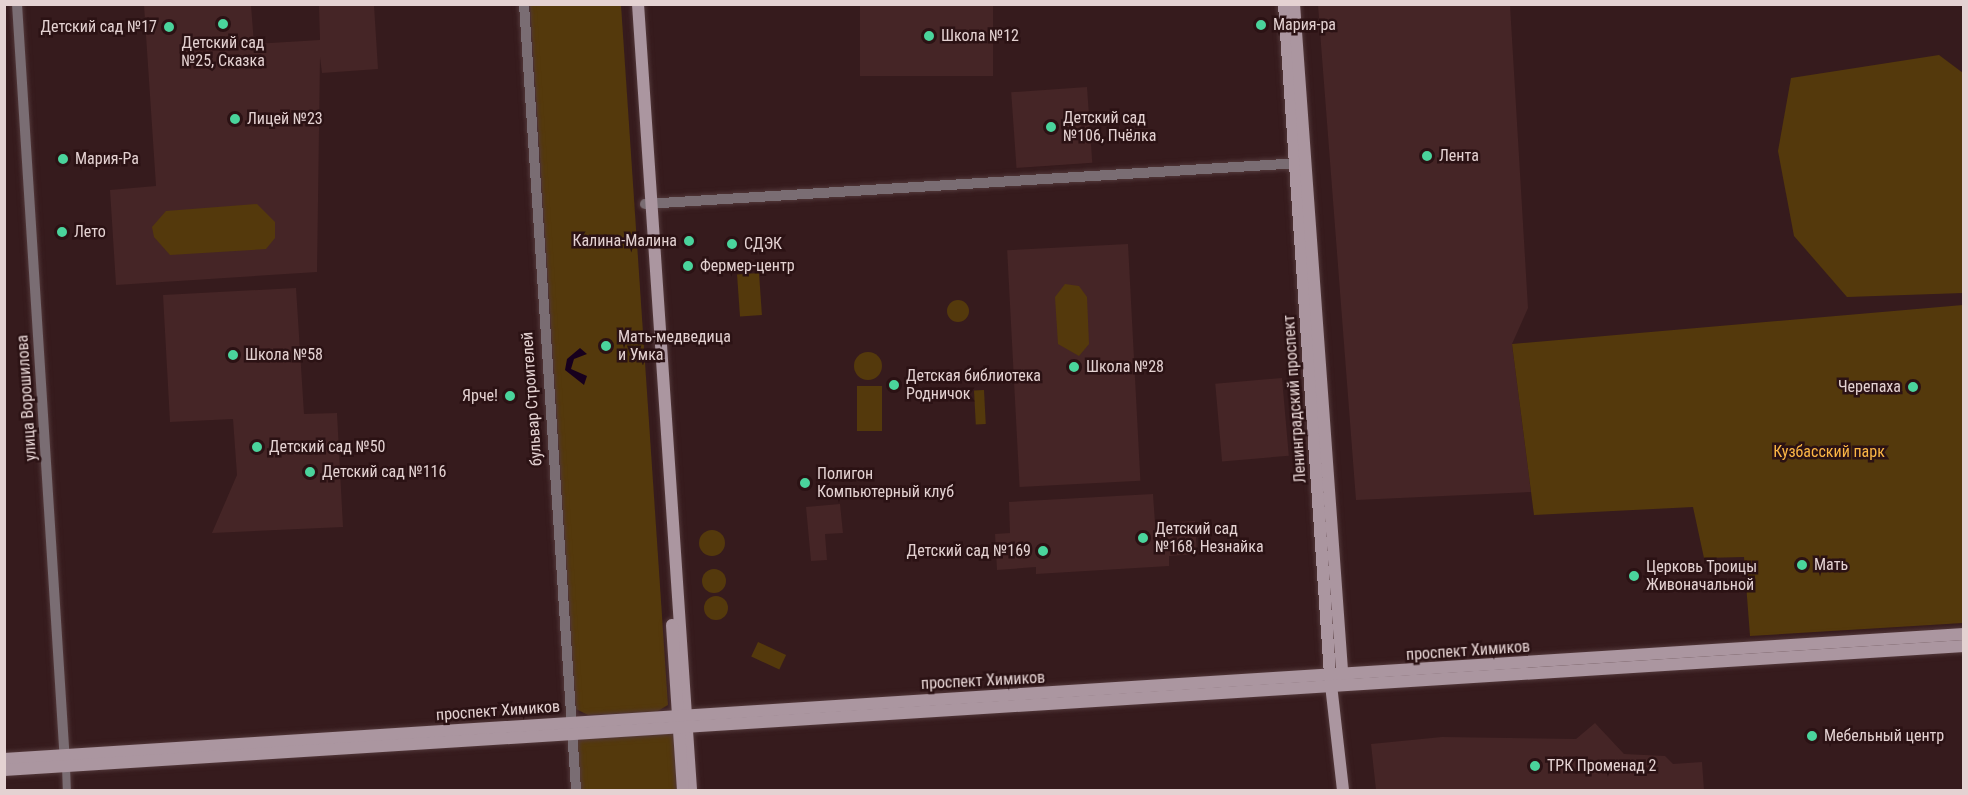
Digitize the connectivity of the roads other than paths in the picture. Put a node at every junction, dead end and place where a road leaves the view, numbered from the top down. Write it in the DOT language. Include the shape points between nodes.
graph roads {
  1 [pos="17,4"];
  2 [pos="524,4"];
  3 [pos="632,4"];
  4 [pos="638,4"];
  5 [pos="1284,4"];
  6 [pos="1294,4"];
  7 [pos="1299,163"];
  8 [pos="649,204"];
  9 [pos="1964,634"];
  10 [pos="1964,646"];
  11 [pos="1336,681"];
  12 [pos="682,721"];
  13 [pos="570,728"];
  14 [pos="4,759"];
  15 [pos="65,761"];
  16 [pos="4,770"];
  17 [pos="67,790"];
  18 [pos="576,790"];
  19 [pos="683,790"];
  20 [pos="691,790"];
  21 [pos="1343,790"];
  1 -- 15 [label="street, улица Ворошилова"];
  2 -- 13 [label="street, бульвар Строителей"];
  3 -- 8 [label="main road"];
  4 -- 8 [label="main road"];
  5 -- 7 [label="main road, Ленинградский проспект"];
  6 -- 7 [label="main road, Ленинградский проспект"];
  7 -- 8 [label="street"];
  7 -- 11 [label="main road, Ленинградский проспект"];
  8 -- 12 [label="main road"];
  9 -- 11 [label="main road, проспект Химиков"];
  10 -- 11 [label="main road, проспект Химиков"];
  11 -- 12 [label="main road, проспект Химиков"];
  11 -- 21 [label="main road"];
  12 -- 13 [label="main road, проспект Химиков"];
  12 -- 19 [label="main road"];
  12 -- 20 [label="main road"];
  13 -- 15 [label="main road, проспект Химиков"];
  13 -- 18 [label="street, бульвар Строителей"];
  14 -- 15 [label="main road, проспект Химиков"];
  15 -- 16 [label="main road, проспект Химиков"];
  15 -- 17 [label="street, улица Ворошилова"];
}
